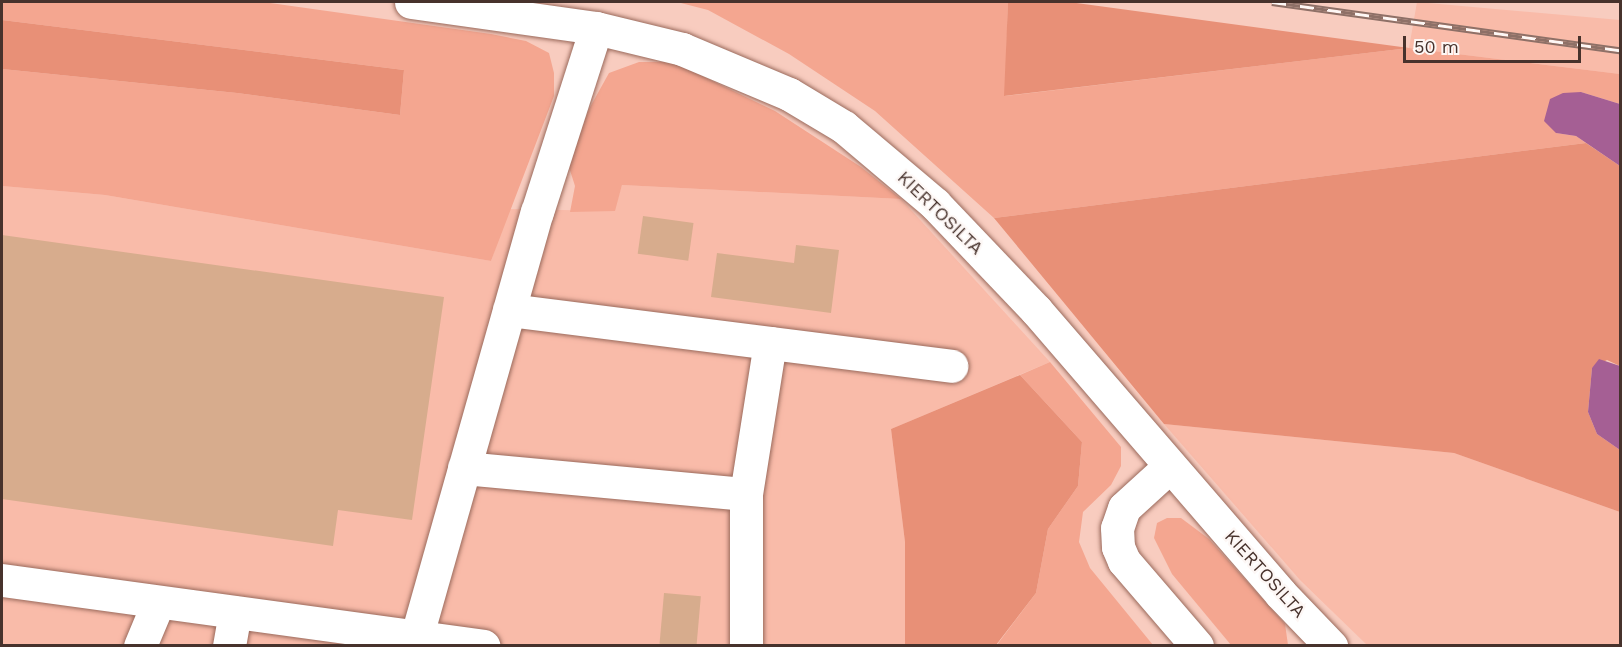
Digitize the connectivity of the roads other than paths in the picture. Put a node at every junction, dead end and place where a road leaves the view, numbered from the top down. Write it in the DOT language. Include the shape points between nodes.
graph roads {
  1 [pos="411,2"];
  2 [pos="596,28"];
  3 [pos="509,310"];
  4 [pos="770,343"];
  5 [pos="951,366"];
  6 [pos="1170,466"];
  7 [pos="464,468"];
  8 [pos="746,494"];
  9 [pos="2,580"];
  10 [pos="158,603"];
  11 [pos="235,613"];
  12 [pos="399,638"];
  13 [pos="140,645"];
  14 [pos="229,645"];
  15 [pos="483,645"];
  16 [pos="746,645"];
  17 [pos="1197,645"];
  18 [pos="1331,645"];
  1 -- 2 [label="street, KIERTOSILTA"];
  2 -- 3 [label="street"];
  2 -- 6 [label="street, KIERTOSILTA" via="682,49 737,70 844,127 943,212 1036,310"];
  3 -- 4 [label="street"];
  3 -- 7 [label="street"];
  4 -- 5 [label="street"];
  4 -- 8 [label="street"];
  6 -- 17 [label="street" via="1124,508 1117,528 1118,547 1124,561"];
  6 -- 18 [label="street, KIERTOSILTA"];
  7 -- 8 [label="street"];
  7 -- 12 [label="street"];
  8 -- 16 [label="street"];
  9 -- 10 [label="street"];
  10 -- 11 [label="street"];
  10 -- 13 [label="street"];
  11 -- 12 [label="street"];
  11 -- 14 [label="street"];
  12 -- 15 [label="street"];
}
